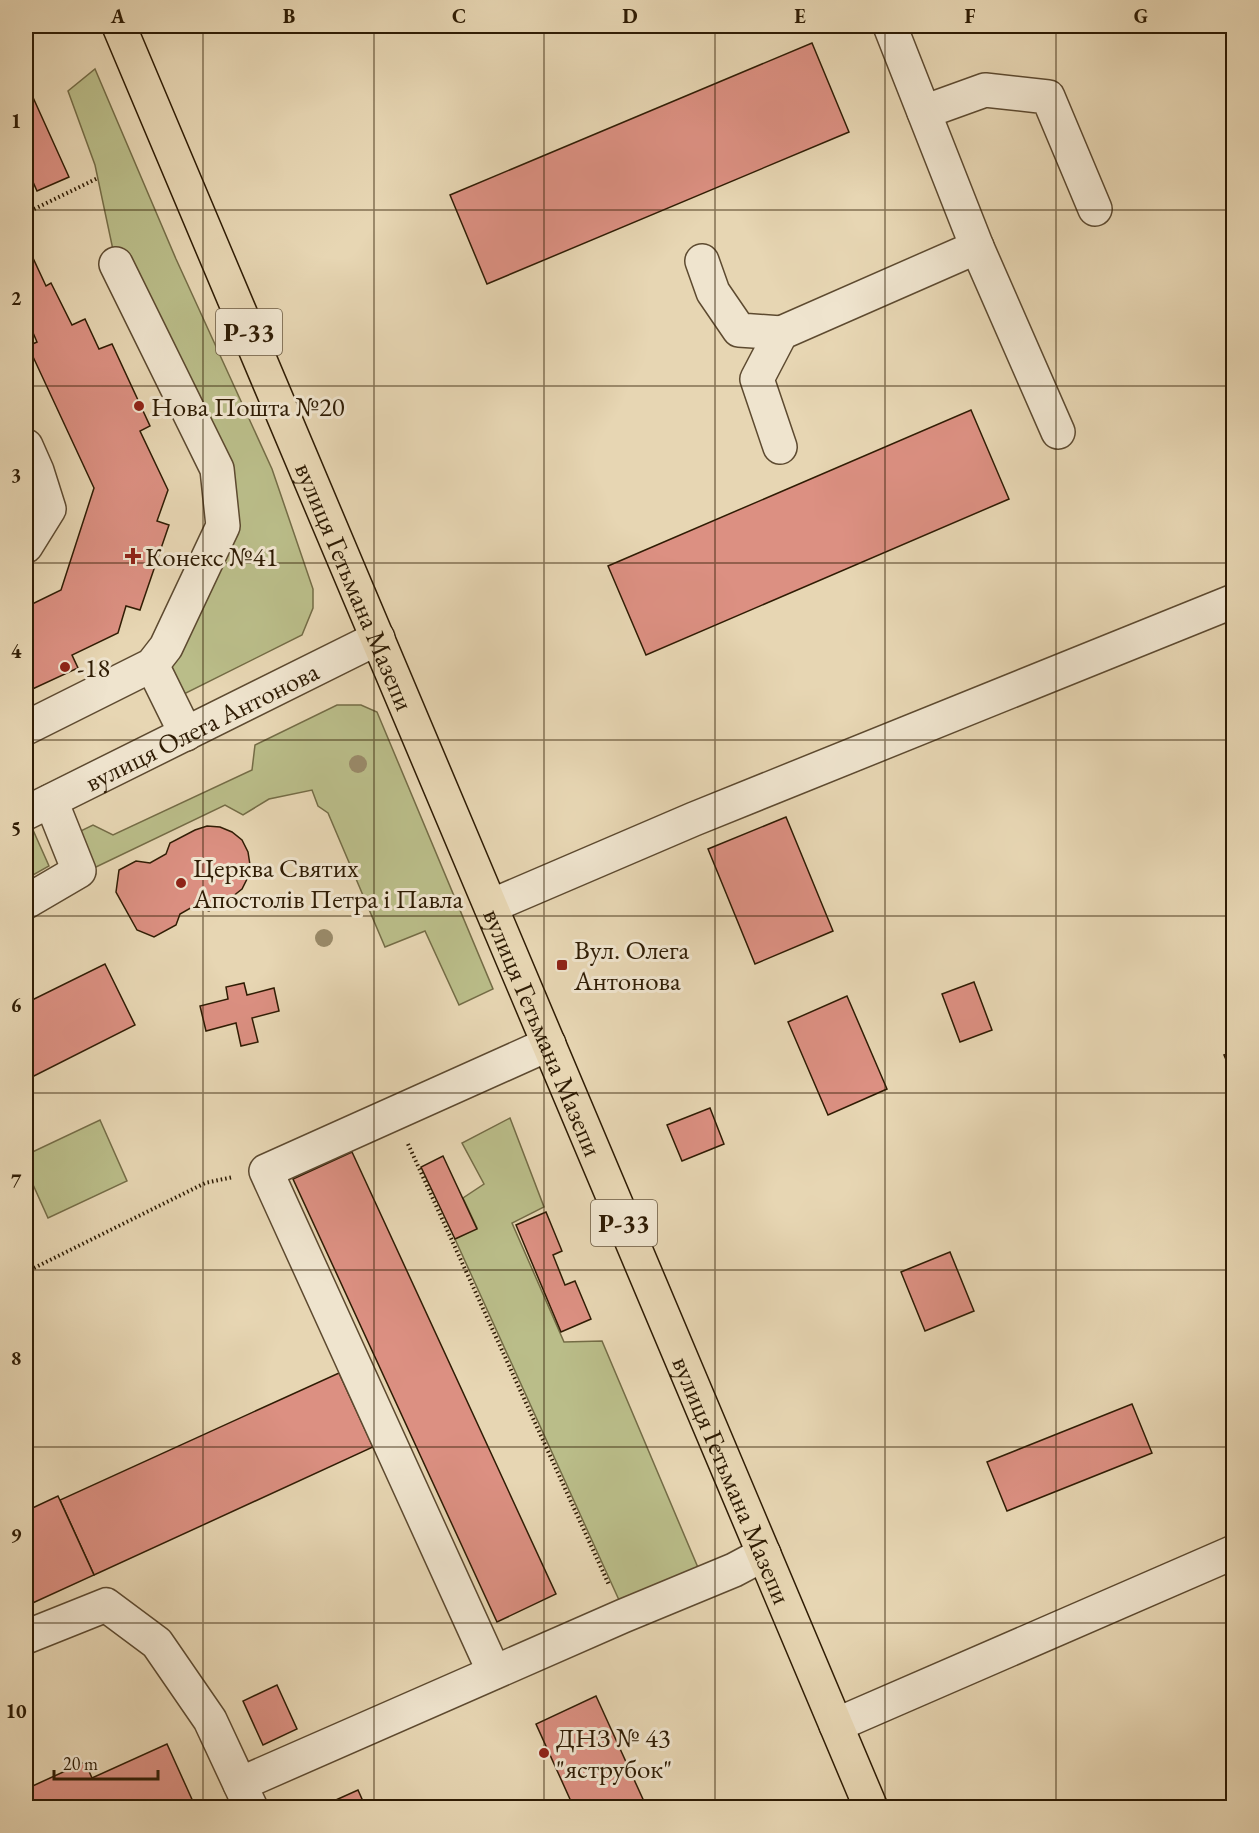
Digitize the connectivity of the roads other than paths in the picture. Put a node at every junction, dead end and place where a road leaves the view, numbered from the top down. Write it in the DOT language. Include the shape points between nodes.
graph roads {
  1 [pos="119,26"];
  2 [pos="890,26"];
  3 [pos="924,112"];
  4 [pos="1095,209"];
  5 [pos="977,247"];
  6 [pos="702,261"];
  7 [pos="117,264"];
  8 [pos="781,333"];
  9 [pos="1058,432"];
  10 [pos="26,446"];
  11 [pos="780,447"];
  12 [pos="26,546"];
  13 [pos="1233,601"];
  14 [pos="378,638"];
  15 [pos="152,665"];
  16 [pos="26,728"];
  17 [pos="186,734"];
  18 [pos="38,807"];
  19 [pos="26,902"];
  20 [pos="491,906"];
  21 [pos="549,1044"];
  22 [pos="1233,1552"];
  23 [pos="764,1554"];
  24 [pos="26,1637"];
  25 [pos="494,1672"];
  26 [pos="836,1725"];
  27 [pos="245,1796"];
  28 [pos="871,1808"];
  1 -- 14 [label="main road, вулиця Гетьмана Мазепи / Р-33"];
  2 -- 3 [label="street"];
  3 -- 4 [label="street" via="985,90 1048,97"];
  3 -- 5 [label="street"];
  5 -- 8 [label="street"];
  5 -- 9 [label="street"];
  6 -- 8 [label="street" via="713,292 739,330"];
  7 -- 15 [label="street" via="217,469 223,526 166,647"];
  8 -- 11 [label="street" via="757,379"];
  10 -- 12 [label="street" via="49,509"];
  13 -- 20 [label="street" via="694,819"];
  14 -- 17 [label="street, вулиця Олега Антонова"];
  14 -- 20 [label="main road, вулиця Гетьмана Мазепи / Р-33"];
  15 -- 16 [label="street"];
  15 -- 17 [label="street"];
  17 -- 18 [label="street, вулиця Олега Антонова"];
  18 -- 19 [label="street" via="79,871"];
  20 -- 21 [label="main road, вулиця Гетьмана Мазепи / Р-33"];
  21 -- 23 [label="main road, вулиця Гетьмана Мазепи / Р-33"];
  21 -- 25 [label="street" via="266,1171"];
  22 -- 26 [label="street"];
  23 -- 25 [label="street"];
  23 -- 26 [label="main road, вулиця Гетьмана Мазепи / Р-33"];
  24 -- 27 [label="street" via="106,1605 157,1643 210,1719"];
  25 -- 27 [label="street"];
  26 -- 28 [label="main road, вулиця Гетьмана Мазепи / Р-33"];
}
